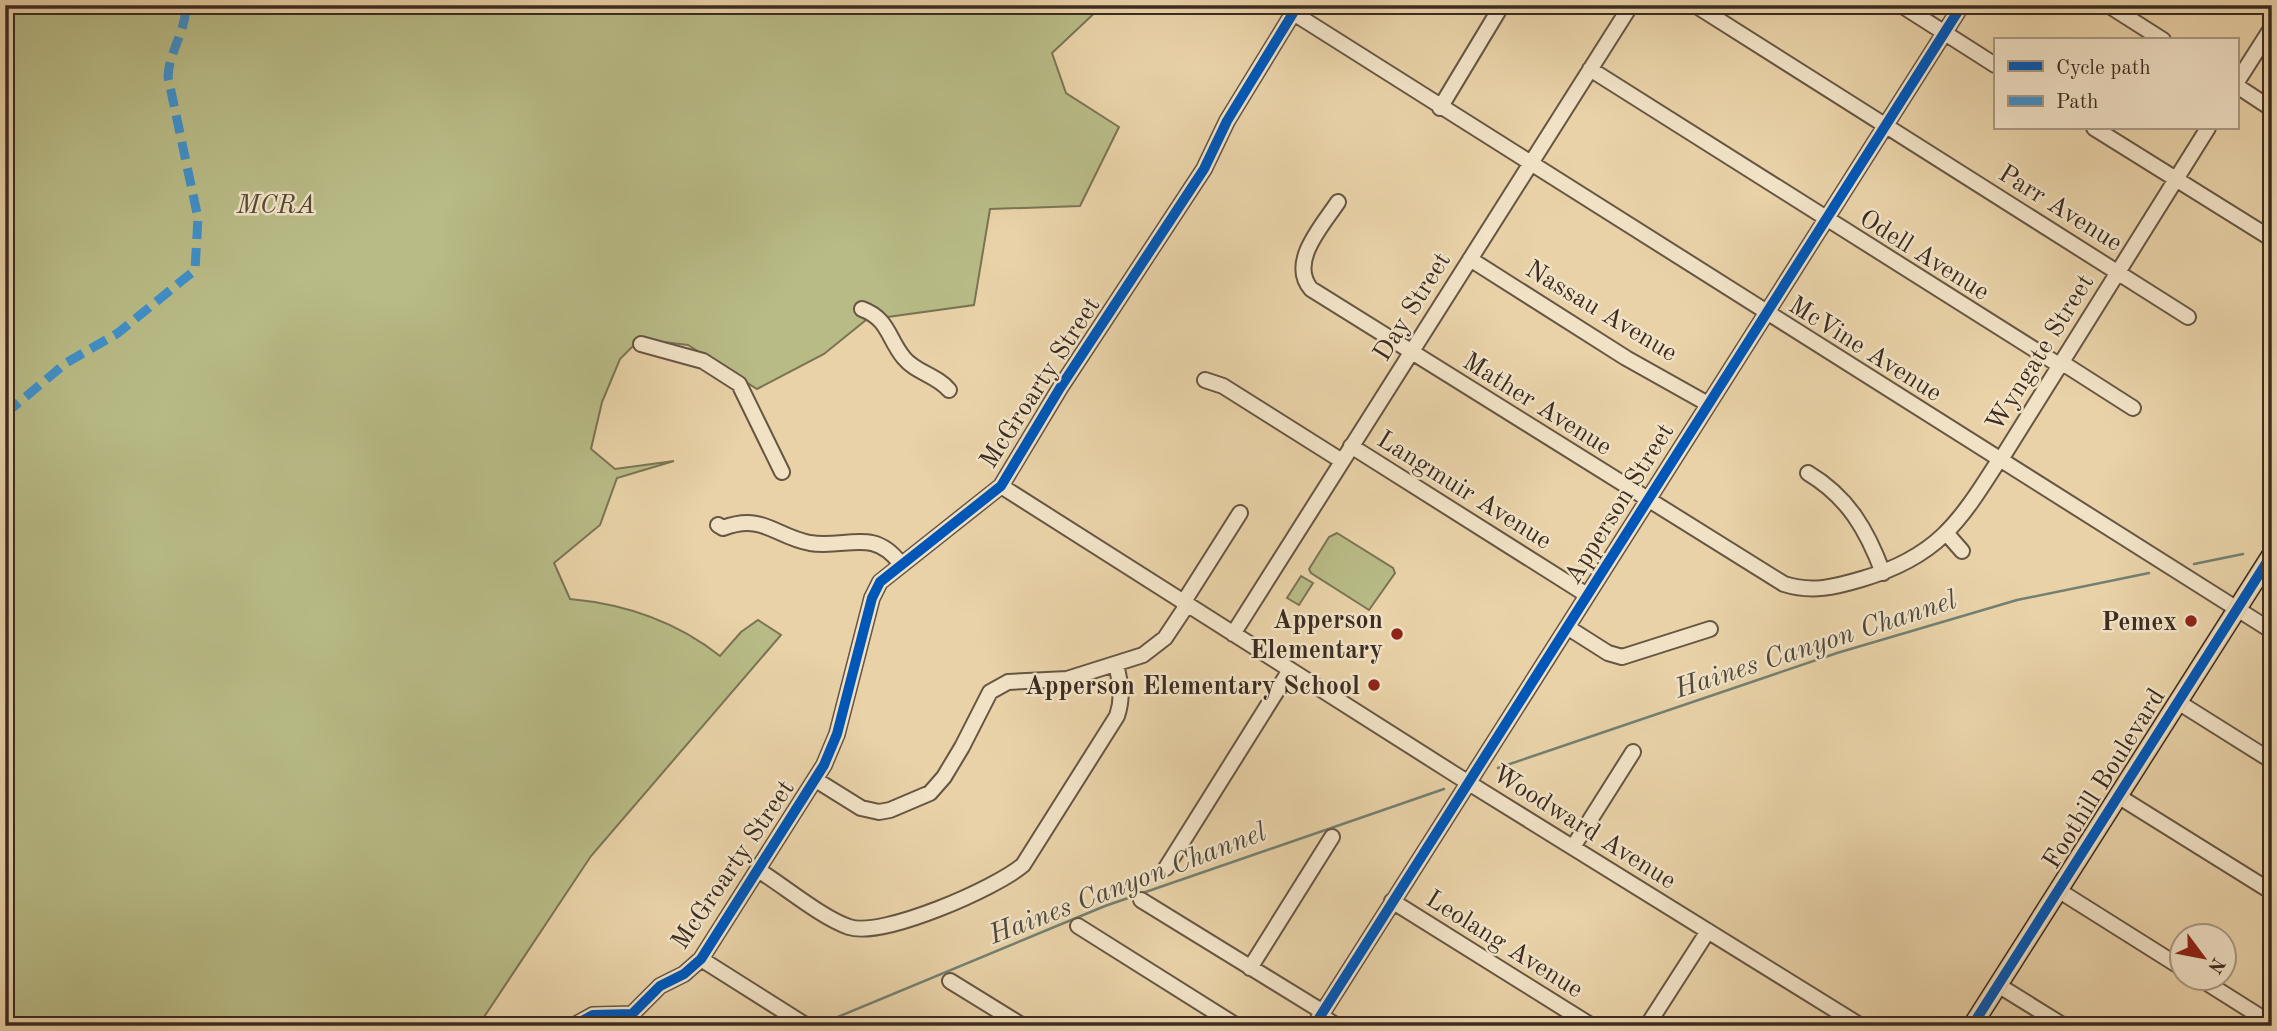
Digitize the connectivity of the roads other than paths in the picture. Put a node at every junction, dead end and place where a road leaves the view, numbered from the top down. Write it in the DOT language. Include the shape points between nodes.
graph roads {
  1 [pos="1502,5"];
  2 [pos="1631,5"];
  3 [pos="1695,5"];
  4 [pos="1901,5"];
  5 [pos="1962,5"];
  6 [pos="2108,5"];
  7 [pos="1296,10"];
  8 [pos="2272,27"];
  9 [pos="1945,33"];
  10 [pos="2160,38"];
  11 [pos="1994,64"];
  12 [pos="1590,69"];
  13 [pos="2238,82"];
  14 [pos="2238,85"];
  15 [pos="1440,108"];
  16 [pos="2272,109"];
  17 [pos="1885,126"];
  18 [pos="2097,130"];
  19 [pos="2207,130"];
  20 [pos="1530,165"];
  21 [pos="2176,179"];
  22 [pos="1338,202"];
  23 [pos="1826,218"];
  24 [pos="2272,239"];
  25 [pos="1470,259"];
  26 [pos="2118,272"];
  27 [pos="862,309"];
  28 [pos="1765,314"];
  29 [pos="2188,317"];
  30 [pos="641,344"];
  31 [pos="1412,351"];
  32 [pos="2060,363"];
  33 [pos="1205,380"];
  34 [pos="950,390"];
  35 [pos="1708,404"];
  36 [pos="2133,408"];
  37 [pos="1352,446"];
  38 [pos="1999,460"];
  39 [pos="1342,461"];
  40 [pos="782,472"];
  41 [pos="1808,473"];
  42 [pos="1000,486"];
  43 [pos="1647,501"];
  44 [pos="1240,513"];
  45 [pos="718,525"];
  46 [pos="1948,534"];
  47 [pos="1962,551"];
  48 [pos="2272,554"];
  49 [pos="900,563"];
  50 [pos="1883,573"];
  51 [pos="1587,595"];
  52 [pos="1186,604"];
  53 [pos="2237,608"];
  54 [pos="1567,627"];
  55 [pos="1710,629"];
  56 [pos="2272,631"];
  57 [pos="1233,634"];
  58 [pos="1116,665"];
  59 [pos="1290,670"];
  60 [pos="2178,702"];
  61 [pos="1633,752"];
  62 [pos="2272,761"];
  63 [pos="816,780"];
  64 [pos="1468,782"];
  65 [pos="2118,796"];
  66 [pos="1332,836"];
  67 [pos="1573,847"];
  68 [pos="1166,868"];
  69 [pos="758,870"];
  70 [pos="2058,890"];
  71 [pos="2272,892"];
  72 [pos="1141,900"];
  73 [pos="1392,901"];
  74 [pos="1078,926"];
  75 [pos="1708,931"];
  76 [pos="701,959"];
  77 [pos="2168,959"];
  78 [pos="1250,968"];
  79 [pos="950,981"];
  80 [pos="1998,985"];
  81 [pos="2221,992"];
  82 [pos="1319,1018"];
  83 [pos="605,1020"];
  84 [pos="2272,1024"];
  85 [pos="573,1026"];
  86 [pos="807,1026"];
  87 [pos="1023,1026"];
  88 [pos="1237,1026"];
  89 [pos="1337,1026"];
  90 [pos="1592,1026"];
  91 [pos="1647,1026"];
  92 [pos="1861,1026"];
  93 [pos="1972,1026"];
  94 [pos="2064,1026"];
  1 -- 15 [label="street"];
  2 -- 12 [label="street, Day Street"];
  3 -- 17 [label="street, Parr Avenue"];
  4 -- 9 [label="street"];
  5 -- 9 [label="street, Apperson Street"];
  6 -- 10 [label="street"];
  7 -- 15 [label="street, McVine Avenue"];
  7 -- 42 [label="street, McGroarty Street" via="1227,121 1204,169"];
  8 -- 13 [label="street"];
  9 -- 11 [label="street"];
  9 -- 17 [label="street, Apperson Street"];
  12 -- 20 [label="street, Day Street"];
  12 -- 23 [label="street, Odell Avenue"];
  14 -- 16 [label="street"];
  15 -- 20 [label="street, McVine Avenue"];
  17 -- 23 [label="street, Apperson Street"];
  17 -- 26 [label="street, Parr Avenue"];
  18 -- 21 [label="street"];
  19 -- 21 [label="street, Wyngate Street"];
  20 -- 25 [label="street, Day Street"];
  20 -- 28 [label="street, McVine Avenue"];
  21 -- 24 [label="street"];
  21 -- 26 [label="street, Wyngate Street"];
  22 -- 31 [label="street, Mather Avenue" via="1307,251 1304,271 1311,289"];
  23 -- 28 [label="street, Apperson Street"];
  23 -- 32 [label="street, Odell Avenue"];
  25 -- 31 [label="street, Day Street"];
  25 -- 35 [label="street, Nassau Avenue"];
  26 -- 29 [label="street, Parr Avenue"];
  26 -- 32 [label="street, Wyngate Street"];
  27 -- 34 [label="street" via="889,328 905,360"];
  28 -- 35 [label="street, Apperson Street"];
  28 -- 38 [label="street, McVine Avenue"];
  30 -- 40 [label="street" via="703,361 739,384"];
  31 -- 37 [label="street, Day Street"];
  31 -- 43 [label="street, Mather Avenue"];
  32 -- 36 [label="street, Odell Avenue"];
  32 -- 38 [label="street, Wyngate Street"];
  33 -- 39 [label="street, Langmuir Avenue" via="1223,386"];
  35 -- 43 [label="street, Apperson Street"];
  37 -- 39 [label="street, Day Street"];
  37 -- 51 [label="street, Langmuir Avenue"];
  38 -- 46 [label="street, Mather Avenue"];
  38 -- 53 [label="street, McVine Avenue"];
  39 -- 57 [label="street, Day Street"];
  41 -- 50 [label="street" via="1853,511"];
  42 -- 49 [label="street, McGroarty Street"];
  42 -- 52 [label="street, Woodward Avenue"];
  43 -- 50 [label="street, Mather Avenue" via="1795,588 1829,588"];
  43 -- 51 [label="street, Apperson Street"];
  44 -- 52 [label="street"];
  45 -- 49 [label="street" via="754,522 813,543 875,543"];
  46 -- 47 [label="street"];
  46 -- 50 [label="street, Mather Avenue" via="1916,558"];
  48 -- 53 [label="main road, Foothill Boulevard"];
  49 -- 63 [label="street, McGroarty Street" via="880,582 872,598 837,734"];
  51 -- 54 [label="street, Apperson Street"];
  52 -- 57 [label="street, Woodward Avenue"];
  52 -- 58 [label="street" via="1158,645"];
  53 -- 56 [label="street, McVine Avenue"];
  53 -- 60 [label="main road, Foothill Boulevard"];
  54 -- 55 [label="street" via="1622,657"];
  54 -- 64 [label="street, Apperson Street"];
  57 -- 59 [label="street, Woodward Avenue"];
  58 -- 63 [label="street" via="1068,679 1012,681 997,687 981,704 966,741 938,786 890,810 861,808"];
  58 -- 69 [label="street" via="1121,703 1117,716 1023,865 1001,881 891,927 869,931 844,925"];
  59 -- 64 [label="street, Woodward Avenue"];
  59 -- 68 [label="street"];
  60 -- 62 [label="street"];
  60 -- 65 [label="main road, Foothill Boulevard"];
  61 -- 67 [label="street"];
  63 -- 69 [label="street, McGroarty Street"];
  64 -- 67 [label="street, Woodward Avenue"];
  64 -- 73 [label="street, Apperson Street"];
  65 -- 70 [label="main road, Foothill Boulevard"];
  65 -- 71 [label="street"];
  66 -- 78 [label="street"];
  67 -- 75 [label="street, Woodward Avenue"];
  69 -- 76 [label="street, McGroarty Street"];
  70 -- 77 [label="street"];
  70 -- 80 [label="main road, Foothill Boulevard"];
  72 -- 78 [label="street"];
  73 -- 82 [label="street, Apperson Street"];
  73 -- 90 [label="street, Leolang Avenue"];
  74 -- 88 [label="street"];
  75 -- 91 [label="street"];
  75 -- 92 [label="street, Woodward Avenue"];
  76 -- 83 [label="street, McGroarty Street" via="657,988 637,1011"];
  76 -- 86 [label="street"];
  78 -- 82 [label="street"];
  79 -- 87 [label="street"];
  80 -- 93 [label="main road, Foothill Boulevard"];
  80 -- 94 [label="street"];
  81 -- 84 [label="street"];
  82 -- 89 [label="street"];
  83 -- 85 [label="street, McGroarty Street" via="588,1016"];
}
